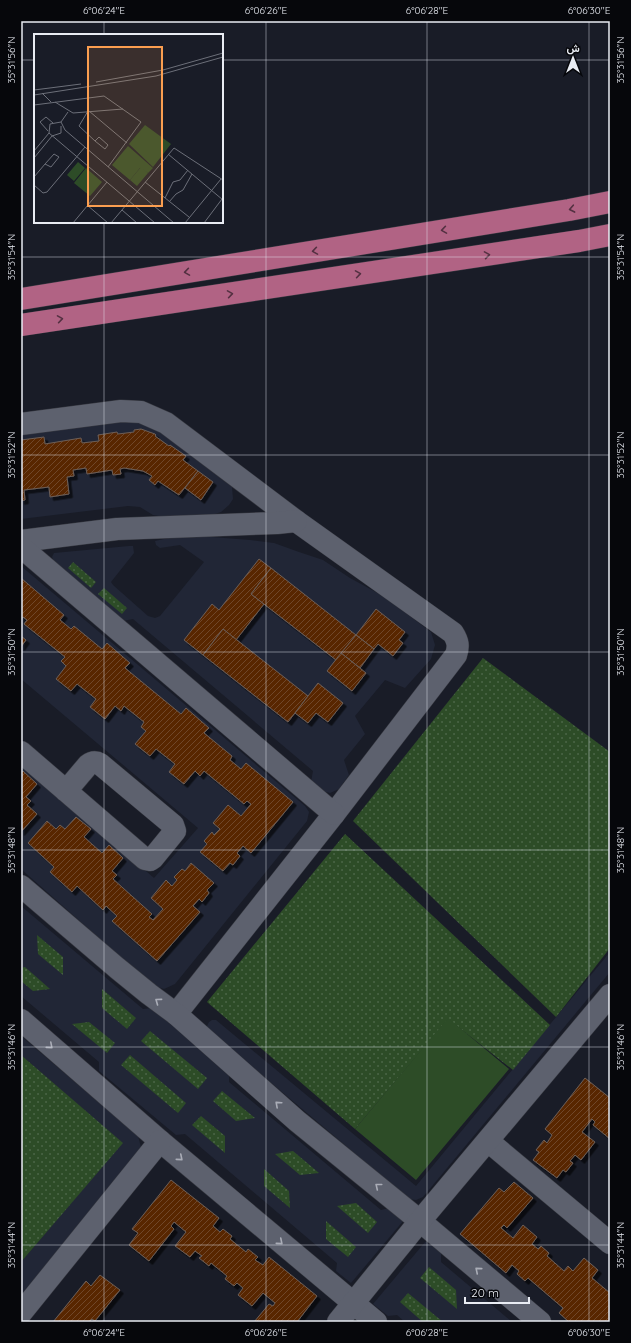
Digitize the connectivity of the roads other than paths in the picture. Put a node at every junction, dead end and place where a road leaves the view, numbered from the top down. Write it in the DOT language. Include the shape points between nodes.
graph roads {
  1 [pos="610,202"];
  2 [pos="610,234"];
  3 [pos="21,299"];
  4 [pos="21,325"];
  5 [pos="21,424"];
  6 [pos="296,521"];
  7 [pos="21,541"];
  8 [pos="21,547"];
  9 [pos="21,752"];
  10 [pos="66,791"];
  11 [pos="334,814"];
  12 [pos="21,886"];
  13 [pos="610,995"];
  14 [pos="176,1014"];
  15 [pos="21,1020"];
  16 [pos="488,1141"];
  17 [pos="160,1142"];
  18 [pos="420,1221"];
  19 [pos="610,1243"];
  20 [pos="354,1303"];
  21 [pos="21,1313"];
  22 [pos="338,1322"];
  23 [pos="376,1322"];
  24 [pos="540,1322"];
  1 -- 3 [label="main road, one-way"];
  4 -- 2 [label="main road, one-way" via="579,241"];
  5 -- 6 [label="street" via="120,411 142,412 166,423"];
  6 -- 7 [label="street" via="117,529"];
  6 -- 11 [label="street" via="453,633 458,647 456,655"];
  8 -- 11 [label="street"];
  9 -- 10 [label="street"];
  10 -- 10 [label="street" via="91,762 96,762 173,825 175,831 153,858 148,860"];
  11 -- 14 [label="street"];
  14 -- 12 [label="street, one-way"];
  13 -- 16 [label="street"];
  18 -- 14 [label="street, one-way" via="297,1121"];
  15 -- 17 [label="street, one-way"];
  16 -- 18 [label="street"];
  16 -- 19 [label="street"];
  17 -- 20 [label="street, one-way"];
  17 -- 21 [label="street"];
  18 -- 20 [label="street"];
  24 -- 18 [label="street, one-way"];
  20 -- 22 [label="street"];
  20 -- 23 [label="street"];
}
